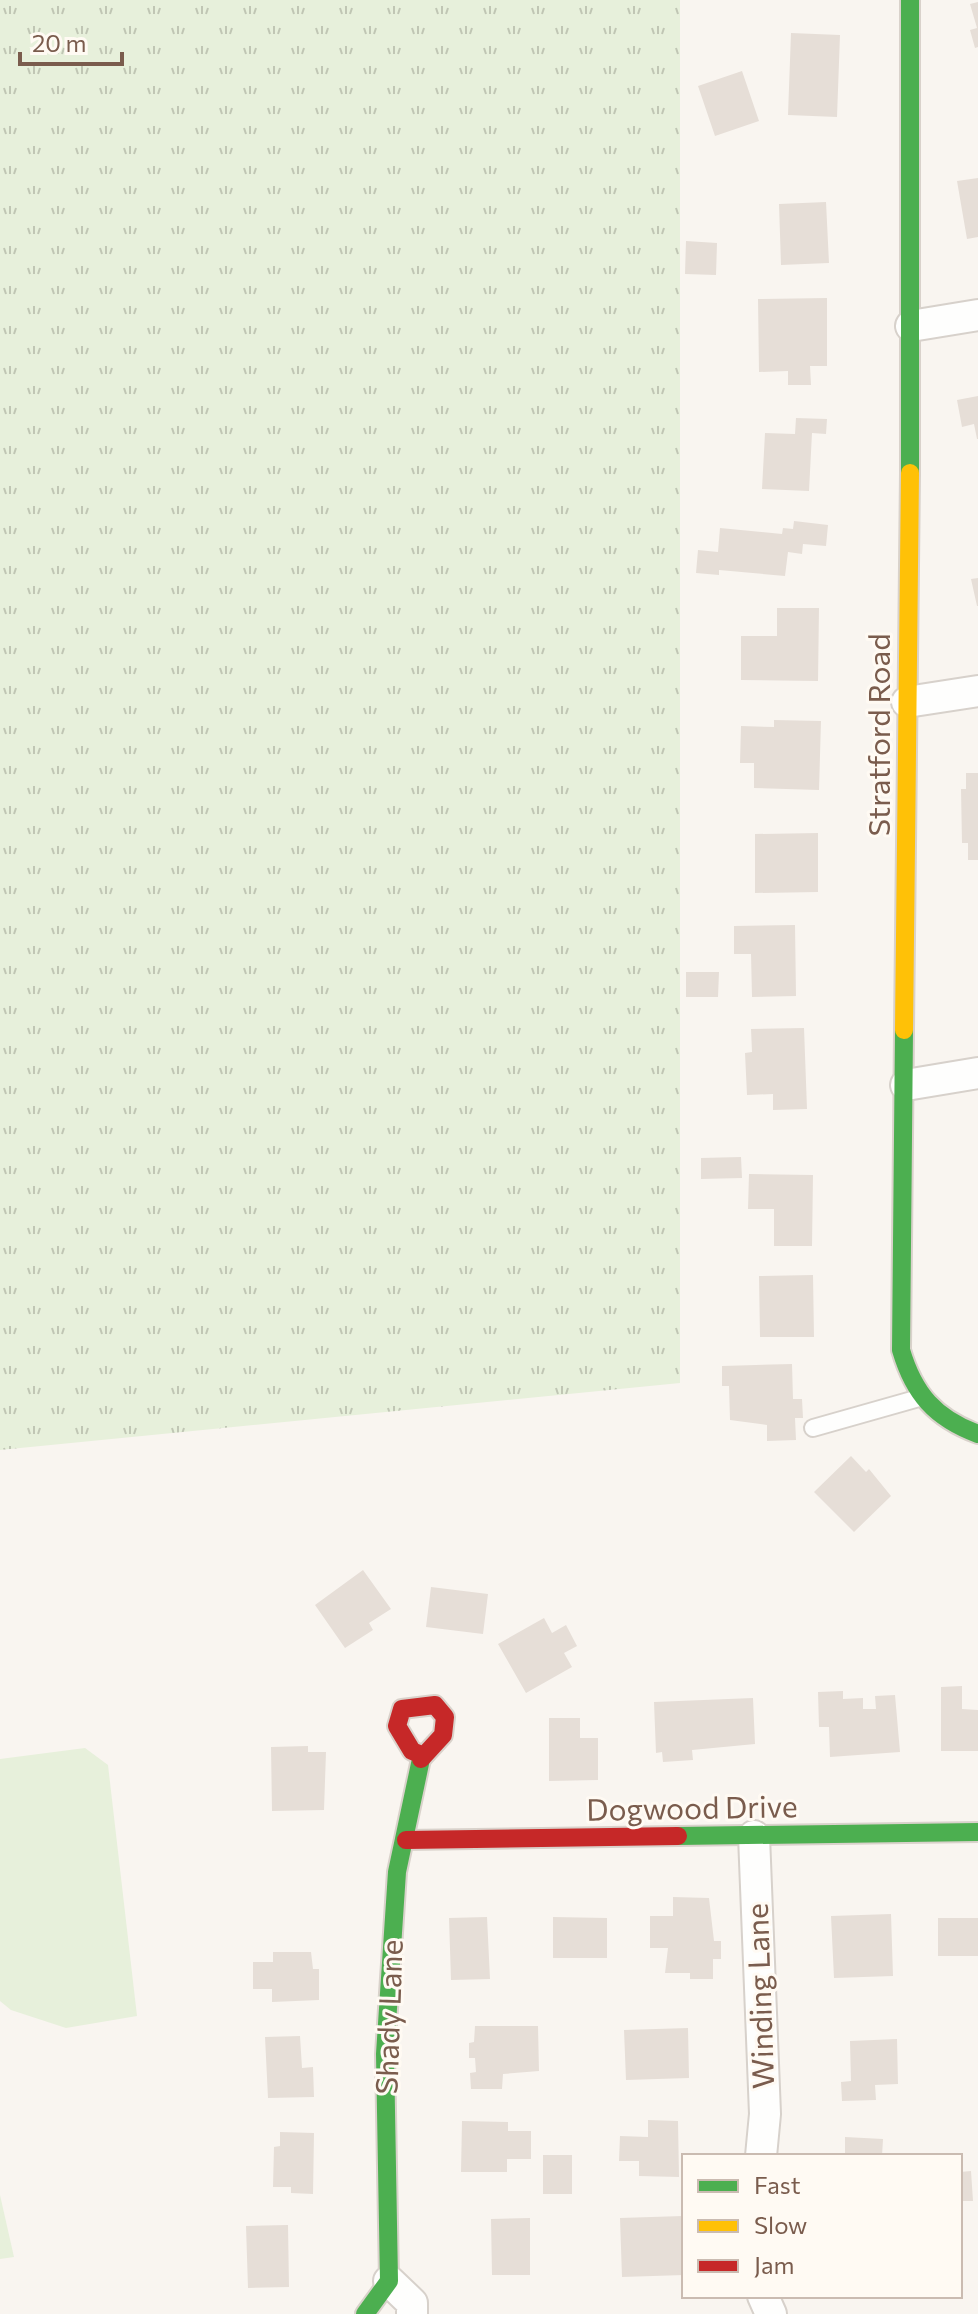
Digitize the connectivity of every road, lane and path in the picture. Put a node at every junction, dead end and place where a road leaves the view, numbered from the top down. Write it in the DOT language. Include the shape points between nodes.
graph roads {
  1 [pos="910,0"];
  2 [pos="978,315"];
  3 [pos="911,326"];
  4 [pos="978,691"];
  5 [pos="907,702"];
  6 [pos="978,1073"];
  7 [pos="906,1085"];
  8 [pos="921,1398"];
  9 [pos="813,1428"];
  10 [pos="978,1434"];
  11 [pos="422,1755"];
  12 [pos="978,1832"];
  13 [pos="754,1836"];
  14 [pos="406,1840"];
  15 [pos="761,2154"];
  16 [pos="389,2281"];
  17 [pos="365,2314"];
  18 [pos="412,2314"];
  1 -- 3 [label="street, Stratford Road"];
  2 -- 3 [label="street"];
  3 -- 5 [label="street, Stratford Road"];
  4 -- 5 [label="street"];
  5 -- 7 [label="street, Stratford Road"];
  6 -- 7 [label="street"];
  7 -- 8 [label="street, Stratford Road" via="901,1350 909,1381"];
  8 -- 9 [label="lane"];
  8 -- 10 [label="street, Stratford Road" via="940,1415"];
  11 -- 14 [label="street, Shady Lane"];
  12 -- 13 [label="street, Dogwood Drive"];
  13 -- 14 [label="street, Dogwood Drive"];
  13 -- 15 [label="street, Winding Lane" via="765,2114"];
  14 -- 16 [label="street, Shady Lane" via="397,1872 385,2054"];
  16 -- 17 [label="street"];
  16 -- 18 [label="street" via="412,2303"];
}
